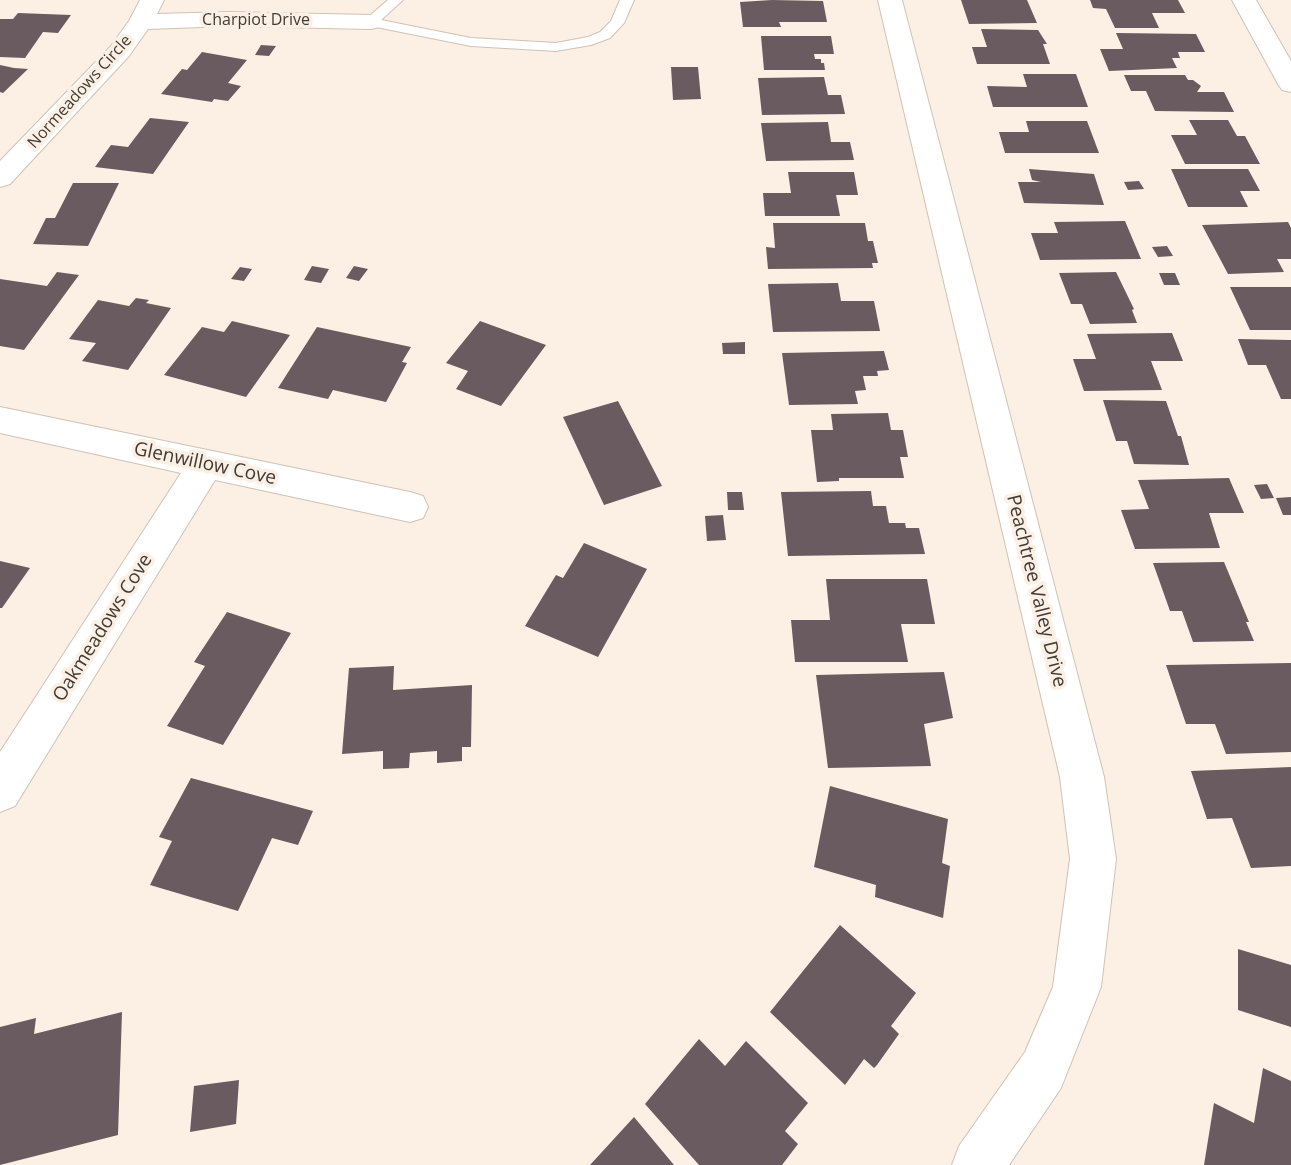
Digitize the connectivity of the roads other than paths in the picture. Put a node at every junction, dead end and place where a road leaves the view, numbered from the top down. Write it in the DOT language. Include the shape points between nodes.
graph roads {
  1 [pos="396,0"];
  2 [pos="627,0"];
  3 [pos="890,0"];
  4 [pos="1244,0"];
  5 [pos="147,11"];
  6 [pos="370,22"];
  7 [pos="1291,84"];
  8 [pos="0,178"];
  9 [pos="0,420"];
  10 [pos="206,464"];
  11 [pos="410,507"];
  12 [pos="0,792"];
  13 [pos="978,1165"];
  1 -- 6 [label="lane"];
  2 -- 6 [label="lane" via="617,23 604,35 556,47 471,41"];
  3 -- 13 [label="street, Peachtree Valley Drive" via="1082,777 1093,859 1077,987 1044,1070"];
  4 -- 7 [label="street"];
  5 -- 6 [label="street, Charpiot Drive" via="229,19"];
  5 -- 8 [label="street, Normeadows Circle" via="120,51"];
  9 -- 10 [label="street, Glenwillow Cove"];
  10 -- 11 [label="street, Glenwillow Cove"];
  10 -- 12 [label="street, Oakmeadows Cove"];
}
